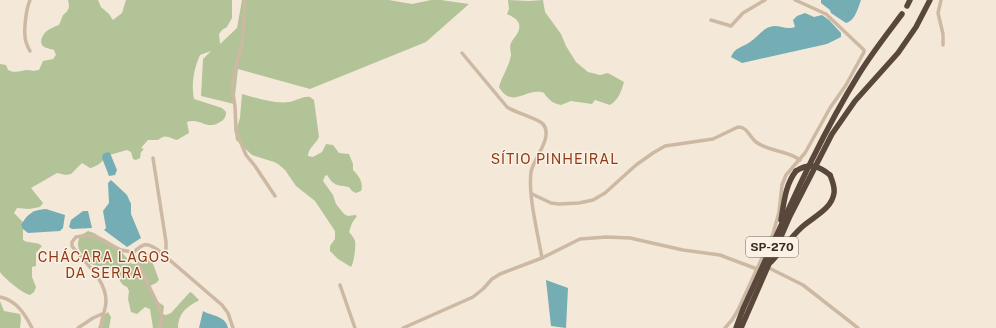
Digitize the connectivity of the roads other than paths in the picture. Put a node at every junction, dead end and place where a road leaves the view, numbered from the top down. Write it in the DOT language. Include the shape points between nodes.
graph roads {
  1 [pos="30,0"];
  2 [pos="244,0"];
  3 [pos="765,0"];
  4 [pos="795,0"];
  5 [pos="910,0"];
  6 [pos="930,0"];
  7 [pos="941,0"];
  8 [pos="907,6"];
  9 [pos="902,14"];
  10 [pos="711,20"];
  11 [pos="943,45"];
  12 [pos="30,51"];
  13 [pos="462,53"];
  14 [pos="829,134"];
  15 [pos="153,158"];
  16 [pos="800,160"];
  17 [pos="532,194"];
  18 [pos="275,196"];
  19 [pos="779,231"];
  20 [pos="133,253"];
  21 [pos="166,256"];
  22 [pos="542,258"];
  23 [pos="767,267"];
  24 [pos="757,270"];
  25 [pos="340,285"];
  26 [pos="0,297"];
  27 [pos="102,314"];
  28 [pos="32,328"];
  29 [pos="78,328"];
  30 [pos="101,328"];
  31 [pos="159,328"];
  32 [pos="233,328"];
  33 [pos="355,328"];
  34 [pos="403,328"];
  35 [pos="725,328"];
  36 [pos="736,328"];
  37 [pos="741,328"];
  38 [pos="858,328"];
  1 -- 12 [label="street" via="25,41"];
  2 -- 18 [label="street" via="242,47 232,87 236,131 246,155"];
  3 -- 10 [label="street" via="743,13 732,26"];
  4 -- 16 [label="street" via="826,14 864,52"];
  5 -- 8 [label="highway"];
  6 -- 14 [label="highway, SP-270" via="898,53"];
  7 -- 11 [label="street" via="938,10"];
  9 -- 14 [label="highway, SP-270" via="860,74"];
  13 -- 17 [label="street" via="508,107 545,127 546,138 531,172"];
  14 -- 19 [label="highway, SP-270" via="798,188"];
  14 -- 23 [label="highway, SP-270"];
  15 -- 21 [label="street"];
  16 -- 17 [label="street" via="792,154 756,142 745,129 738,127 712,139 665,146 652,153 605,193 593,200 560,204 551,203"];
  16 -- 24 [label="street" via="786,175 782,185 776,226"];
  17 -- 22 [label="street"];
  19 -- 23 [label="highway, bridge" via="790,178 803,167 823,169 830,175 833,183 834,193 830,203 803,226"];
  19 -- 36 [label="highway, SP-270"];
  20 -- 21 [label="street" via="139,247 148,244"];
  20 -- 27 [label="street" via="93,235 76,237 72,242 72,246 102,285 106,303"];
  20 -- 31 [label="street" via="159,307 162,319"];
  21 -- 32 [label="street" via="222,305"];
  22 -- 24 [label="street" via="580,239 619,236 720,255"];
  22 -- 34 [label="street" via="500,274 473,297"];
  23 -- 37 [label="highway, SP-270"];
  23 -- 38 [label="street" via="810,289"];
  24 -- 35 [label="street" via="738,310"];
  25 -- 33 [label="street"];
  26 -- 28 [label="street" via="17,305"];
  27 -- 29 [label="street"];
  27 -- 30 [label="street"];
}
